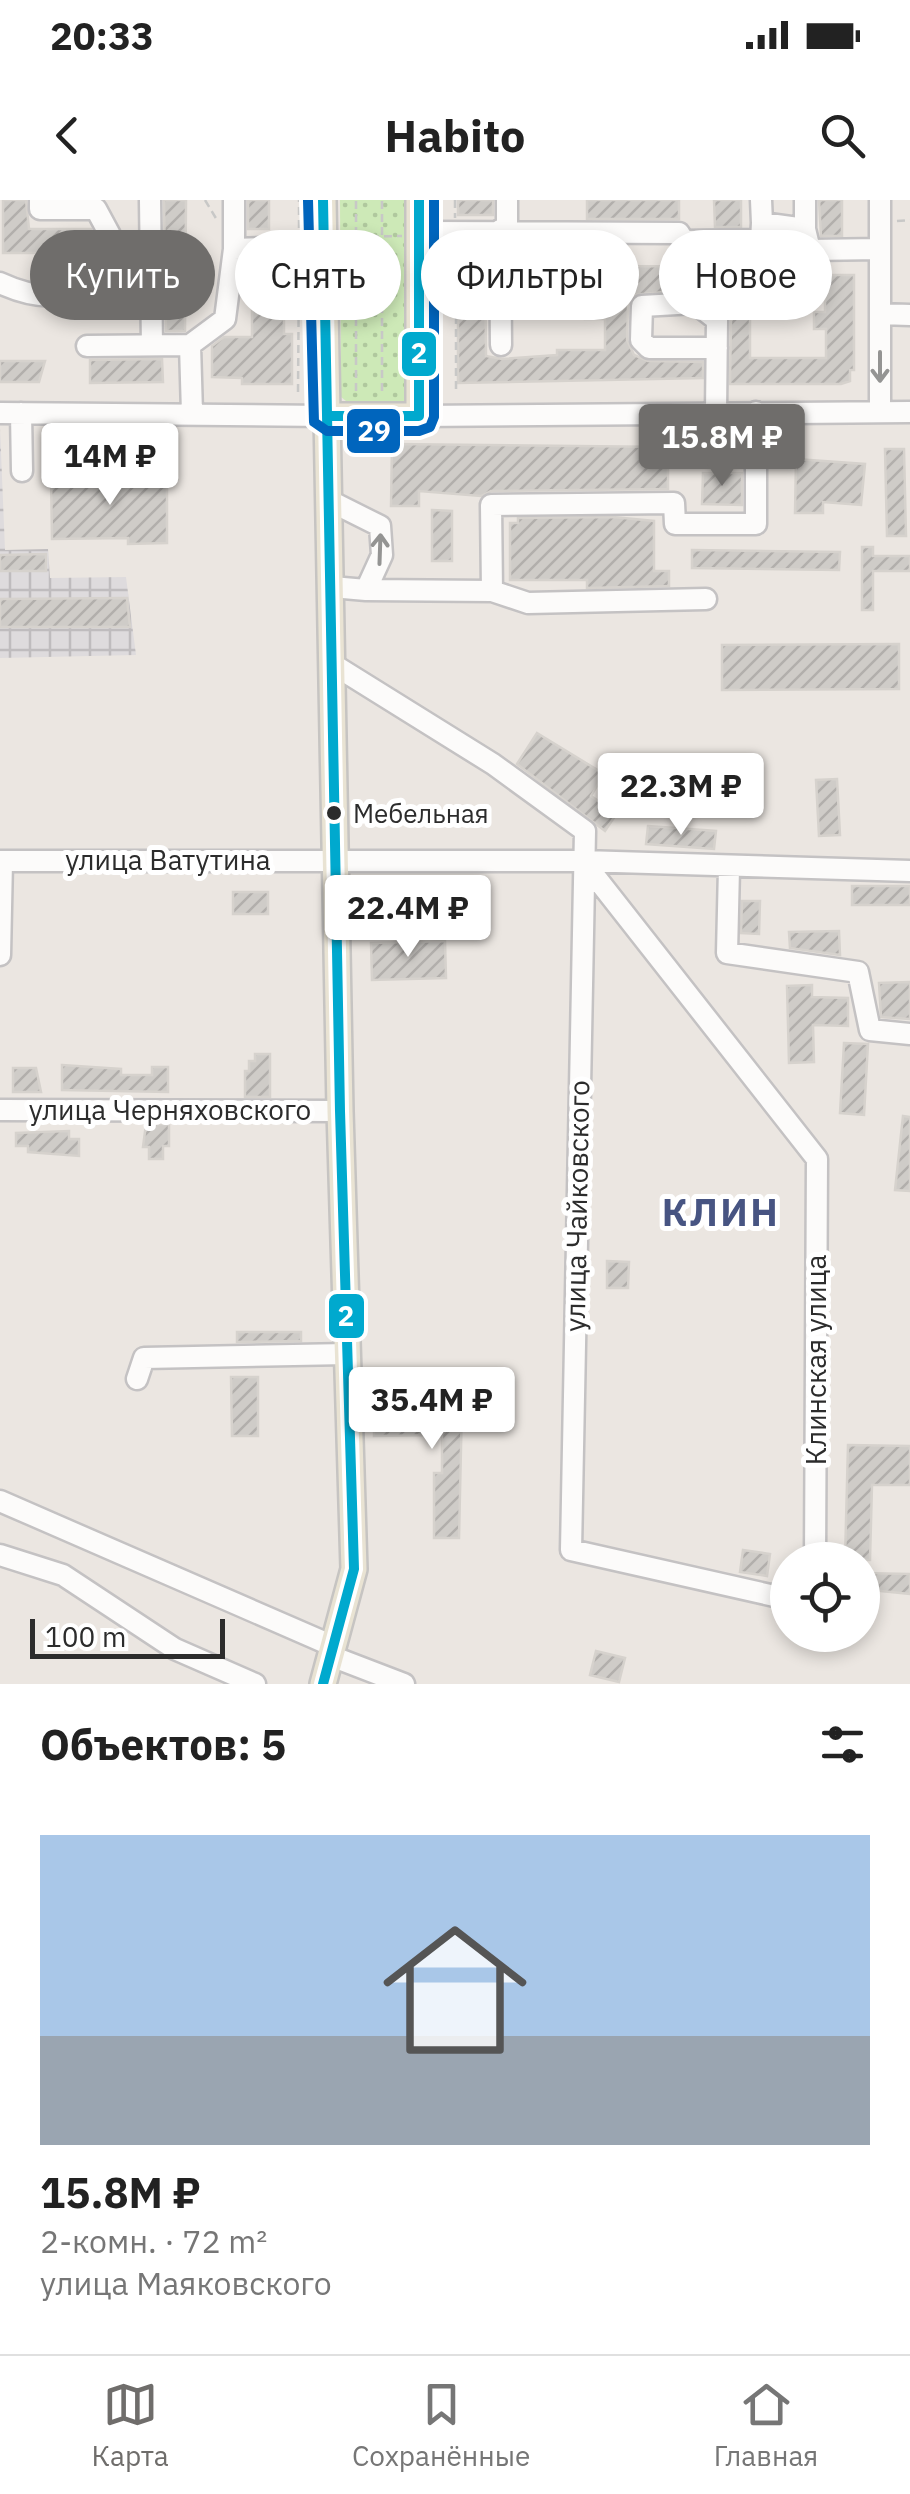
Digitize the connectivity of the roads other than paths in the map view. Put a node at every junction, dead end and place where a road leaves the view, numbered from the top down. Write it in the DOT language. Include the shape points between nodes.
graph roads {
  1 [pos="40,200"];
  2 [pos="234,200"];
  3 [pos="323,200"];
  4 [pos="419,200"];
  5 [pos="507,200"];
  6 [pos="761,200"];
  7 [pos="805,200"];
  8 [pos="880,200"];
  9 [pos="150,202"];
  10 [pos="97,205"];
  11 [pos="762,223"];
  12 [pos="805,229"];
  13 [pos="317,230"];
  14 [pos="504,230"];
  15 [pos="639,232"];
  16 [pos="419,234"];
  17 [pos="234,249"];
  18 [pos="880,249"];
  19 [pos="0,283"];
  20 [pos="880,314"];
  21 [pos="910,315"];
  22 [pos="321,320"];
  23 [pos="502,320"];
  24 [pos="152,345"];
  25 [pos="190,345"];
  26 [pos="501,345"];
  27 [pos="87,346"];
  28 [pos="717,348"];
  29 [pos="716,412"];
  30 [pos="756,412"];
  31 [pos="880,412"];
  32 [pos="910,412"];
  33 [pos="10,413"];
  34 [pos="192,413"];
  35 [pos="328,416"];
  36 [pos="419,416"];
  37 [pos="22,471"];
  38 [pos="330,500"];
  39 [pos="332,587"];
  40 [pos="366,590"];
  41 [pos="492,591"];
  42 [pos="706,599"];
  43 [pos="334,665"];
  44 [pos="336,859"];
  45 [pos="1,861"];
  46 [pos="583,861"];
  47 [pos="728,868"];
  48 [pos="910,871"];
  49 [pos="0,954"];
  50 [pos="910,1034"];
  51 [pos="0,1110"];
  52 [pos="340,1110"];
  53 [pos="348,1354"];
  54 [pos="137,1378"];
  55 [pos="0,1501"];
  56 [pos="815,1542"];
  57 [pos="0,1555"];
  58 [pos="770,1595"];
  59 [pos="332,1651"];
  60 [pos="255,1684"];
  61 [pos="323,1684"];
  62 [pos="404,1684"];
  1 -- 10 [label="street" via="40,209"];
  2 -- 17 [label="street"];
  3 -- 13 [label="main road"];
  4 -- 16 [label="main road"];
  5 -- 14 [label="street"];
  6 -- 11 [label="street"];
  7 -- 12 [label="street"];
  8 -- 18 [label="street"];
  9 -- 24 [label="street"];
  10 -- 19 [label="street" via="110,235 101,269 80,290 36,294"];
  11 -- 12 [label="street"];
  11 -- 15 [label="street" via="762,240 684,241 679,233"];
  12 -- 18 [label="street" via="810,250"];
  16 -- 36 [label="main road"];
  17 -- 25 [label="street" via="226,319"];
  18 -- 20 [label="street"];
  20 -- 21 [label="street"];
  20 -- 31 [label="street, one-way"];
  22 -- 35 [label="main road"];
  23 -- 26 [label="street"];
  24 -- 25 [label="street"];
  24 -- 27 [label="street"];
  25 -- 34 [label="street"];
  28 -- 29 [label="street"];
  29 -- 30 [label="street"];
  29 -- 36 [label="street"];
  30 -- 31 [label="street"];
  30 -- 41 [label="street" via="756,524 675,524 674,502 492,505"];
  31 -- 32 [label="street"];
  33 -- 34 [label="street"];
  33 -- 37 [label="street"];
  34 -- 35 [label="street"];
  35 -- 36 [label="main road"];
  35 -- 38 [label="main road"];
  38 -- 39 [label="main road"];
  40 -- 38 [label="street, one-way" via="382,555 380,526"];
  39 -- 40 [label="street"];
  39 -- 43 [label="main road"];
  40 -- 41 [label="street"];
  41 -- 42 [label="street" via="528,603"];
  43 -- 44 [label="main road"];
  43 -- 46 [label="street" via="493,764 585,832"];
  44 -- 45 [label="street, улица Ватутина"];
  44 -- 46 [label="street, улица Ватутина"];
  44 -- 52 [label="main road"];
  45 -- 49 [label="street"];
  46 -- 47 [label="street, улица Ватутина"];
  46 -- 56 [label="street, Клинская улица" via="817,1159"];
  46 -- 58 [label="street, улица Чайковского" via="572,1550"];
  47 -- 48 [label="street, улица Ватутина"];
  47 -- 50 [label="street" via="727,954 858,972 870,1030"];
  51 -- 52 [label="street, улица Черняховского"];
  52 -- 53 [label="main road"];
  53 -- 54 [label="street" via="144,1358"];
  53 -- 59 [label="main road" via="354,1569"];
  55 -- 59 [label="street"];
  57 -- 60 [label="street" via="63,1575 176,1649"];
  59 -- 61 [label="main road"];
  59 -- 62 [label="street"];
}
